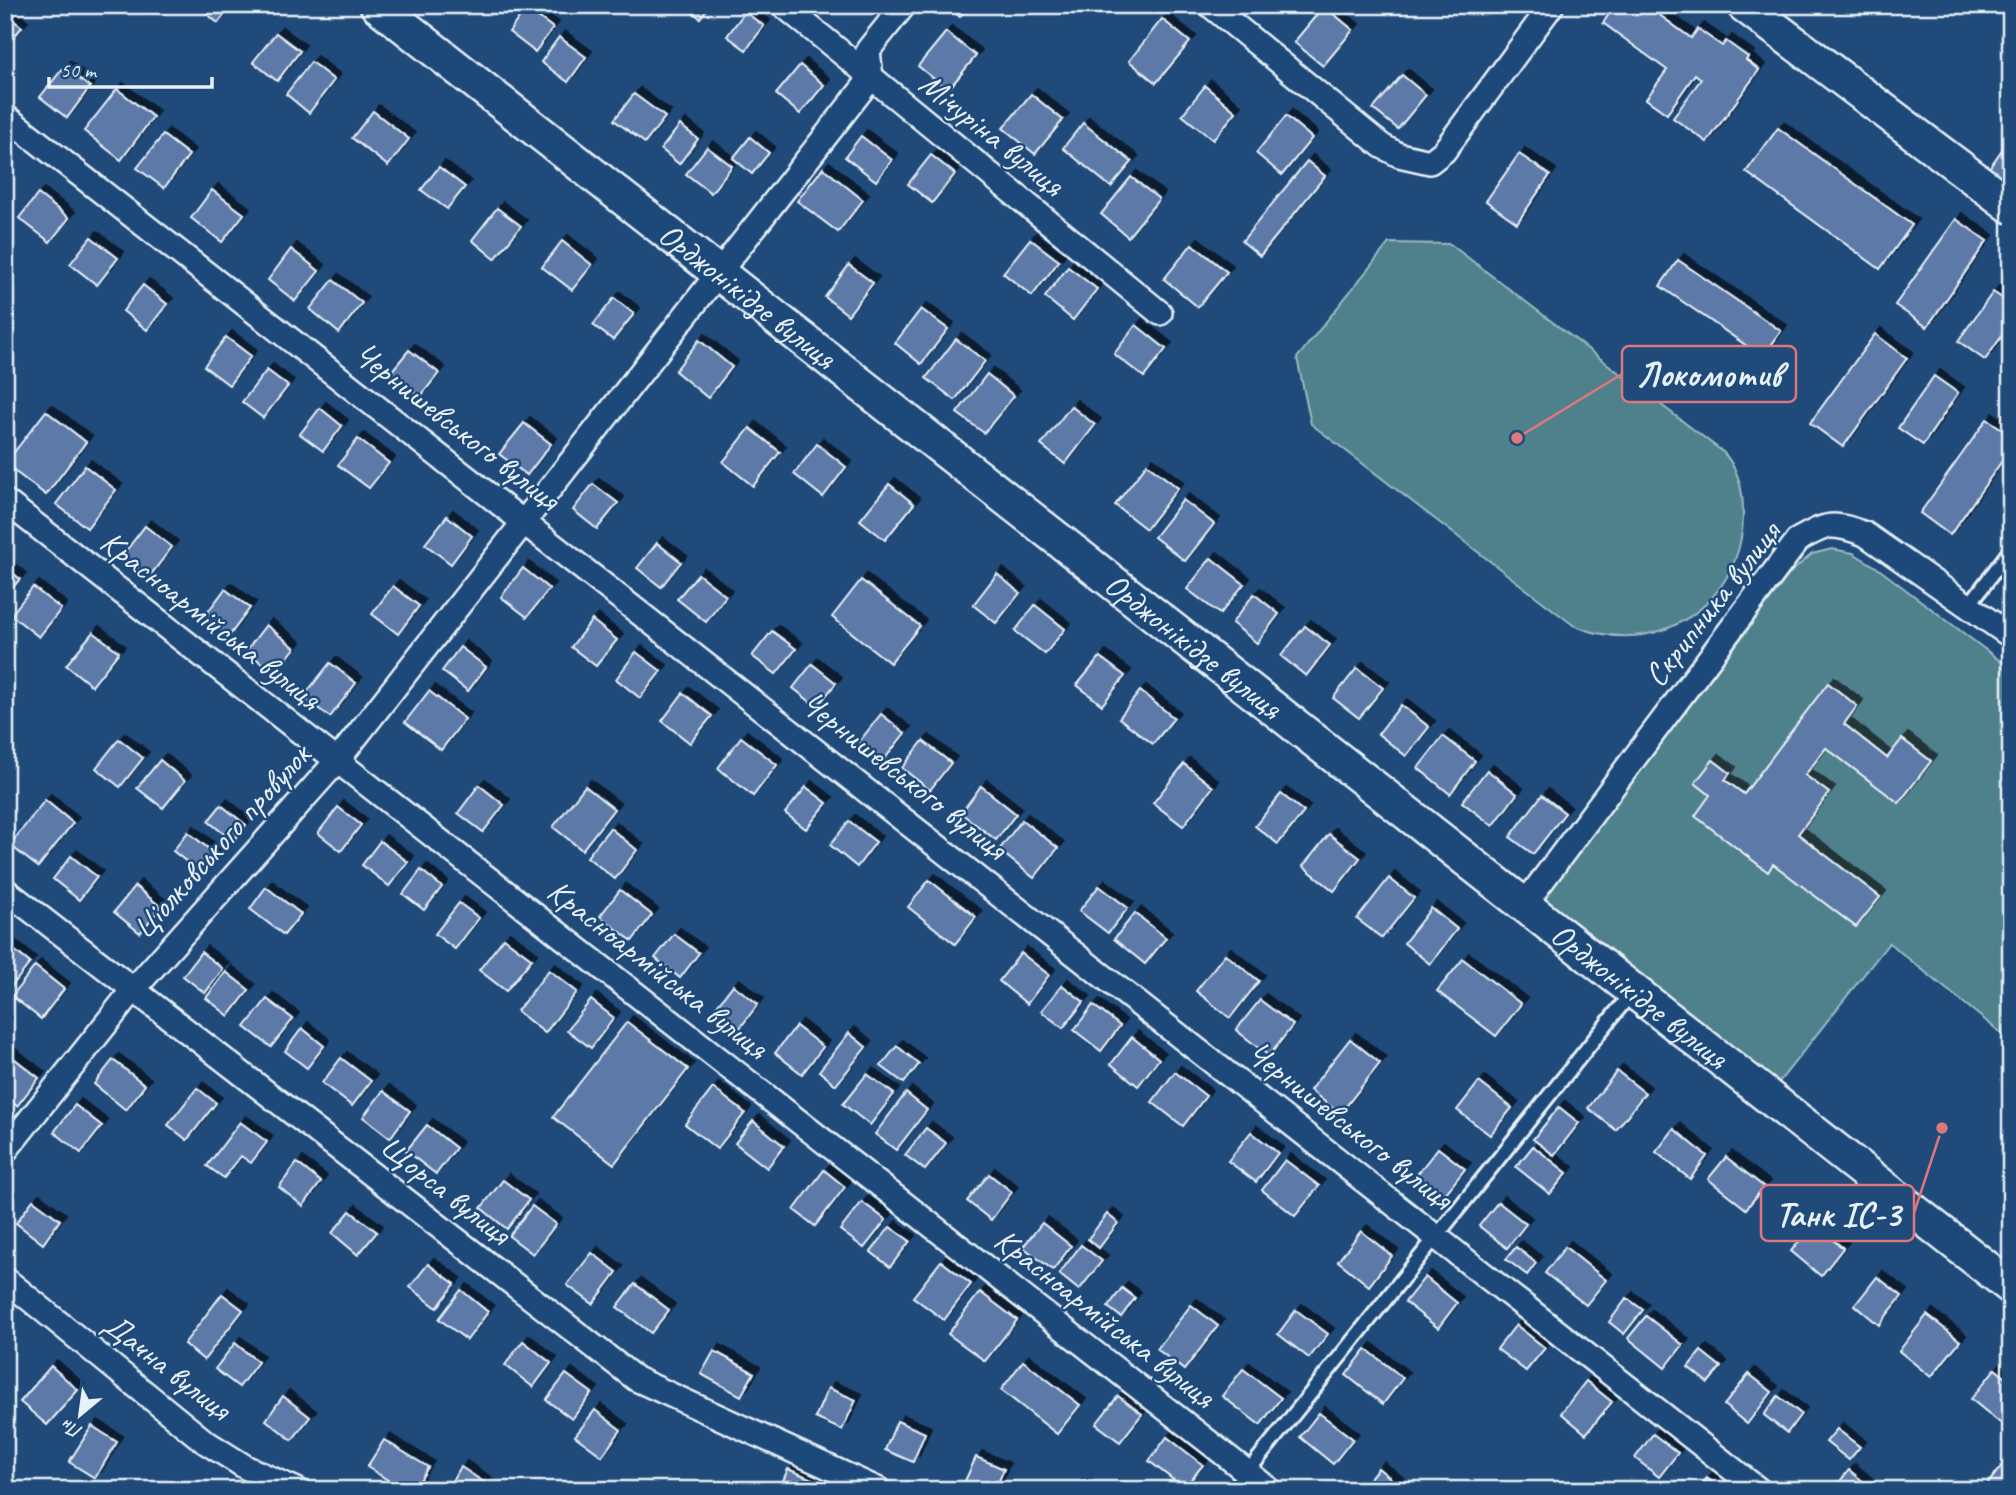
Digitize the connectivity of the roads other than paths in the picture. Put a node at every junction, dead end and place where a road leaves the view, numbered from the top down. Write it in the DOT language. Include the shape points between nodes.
graph roads {
  1 [pos="377,5"];
  2 [pos="783,5"];
  3 [pos="904,5"];
  4 [pos="1210,5"];
  5 [pos="1552,5"];
  6 [pos="1744,5"];
  7 [pos="871,78"];
  8 [pos="5,116"];
  9 [pos="2011,206"];
  10 [pos="719,274"];
  11 [pos="1160,313"];
  12 [pos="5,501"];
  13 [pos="526,522"];
  14 [pos="2011,549"];
  15 [pos="1969,605"];
  16 [pos="2011,636"];
  17 [pos="337,761"];
  18 [pos="5,890"];
  19 [pos="1524,905"];
  20 [pos="133,990"];
  21 [pos="1633,991"];
  22 [pos="5,1151"];
  23 [pos="1437,1236"];
  24 [pos="5,1279"];
  25 [pos="2011,1287"];
  26 [pos="1240,1480"];
  27 [pos="297,1490"];
  28 [pos="879,1490"];
  29 [pos="1270,1490"];
  30 [pos="1759,1490"];
  1 -- 10 [label="main road, Орджонікідзе вулиця"];
  2 -- 7 [label="street, Мічуріна вулиця"];
  3 -- 7 [label="street" via="868,50"];
  4 -- 5 [label="street" via="1382,146 1430,162 1444,151"];
  6 -- 9 [label="main road"];
  7 -- 10 [label="street, Ціолковського провулок"];
  7 -- 11 [label="street, Мічуріна вулиця"];
  8 -- 13 [label="street, Чернишевського вулиця"];
  10 -- 13 [label="street, Ціолковського провулок"];
  10 -- 19 [label="main road, Орджонікідзе вулиця"];
  12 -- 17 [label="street, Красноармійська вулиця"];
  13 -- 17 [label="street, Ціолковського провулок"];
  13 -- 23 [label="street, Чернишевського вулиця"];
  14 -- 15 [label="lane"];
  15 -- 16 [label="street, Скрипника вулиця"];
  15 -- 19 [label="street, Скрипника вулиця" via="1865,534 1838,524 1824,525 1798,540"];
  17 -- 20 [label="street, Ціолковського провулок"];
  17 -- 26 [label="street, Красноармійська вулиця"];
  18 -- 20 [label="street, Щорса вулиця"];
  19 -- 21 [label="main road, Орджонікідзе вулиця"];
  20 -- 22 [label="street, Ціолковського провулок"];
  20 -- 28 [label="street, Щорса вулиця" via="636,1379"];
  21 -- 23 [label="lane"];
  21 -- 25 [label="main road, Орджонікідзе вулиця"];
  23 -- 26 [label="lane"];
  23 -- 30 [label="street, Чернишевського вулиця"];
  24 -- 27 [label="street, Дачна вулиця" via="204,1441 247,1468"];
  26 -- 29 [label="street, Красноармійська вулиця"];
}
